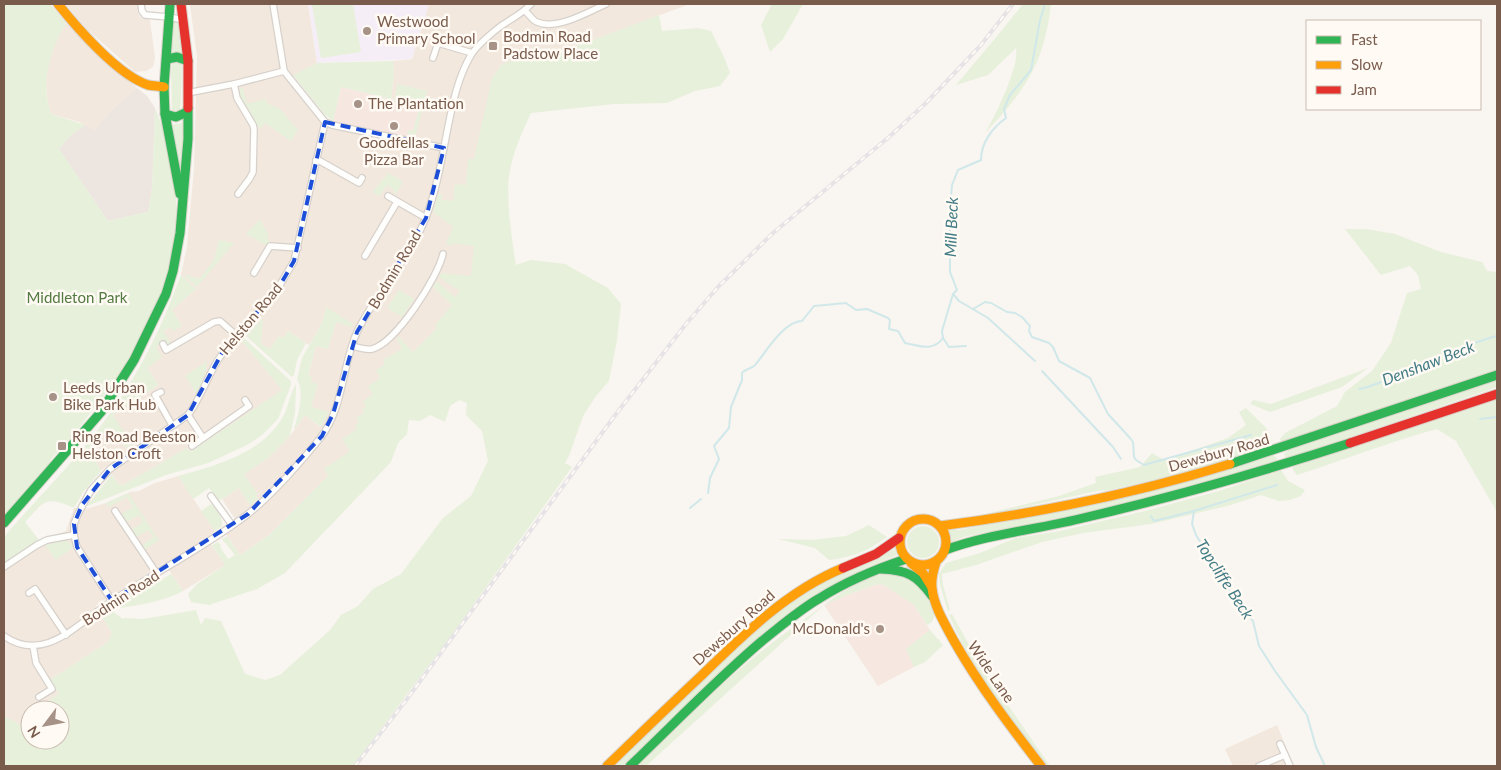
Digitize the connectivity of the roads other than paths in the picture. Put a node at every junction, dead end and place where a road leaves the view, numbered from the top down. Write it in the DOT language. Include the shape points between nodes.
graph roads {
  1 [pos="58,4"];
  2 [pos="141,4"];
  3 [pos="170,4"];
  4 [pos="181,4"];
  5 [pos="273,4"];
  6 [pos="532,4"];
  7 [pos="606,4"];
  8 [pos="526,11"];
  9 [pos="169,16"];
  10 [pos="184,20"];
  11 [pos="472,53"];
  12 [pos="167,58"];
  13 [pos="433,58"];
  14 [pos="188,61"];
  15 [pos="284,71"];
  16 [pos="234,84"];
  17 [pos="164,87"];
  18 [pos="188,93"];
  19 [pos="187,112"];
  20 [pos="165,114"];
  21 [pos="325,122"];
  22 [pos="444,148"];
  23 [pos="316,160"];
  24 [pos="362,178"];
  25 [pos="238,194"];
  26 [pos="388,196"];
  27 [pos="397,202"];
  28 [pos="182,204"];
  29 [pos="426,218"];
  30 [pos="298,248"];
  31 [pos="444,254"];
  32 [pos="365,256"];
  33 [pos="254,273"];
  34 [pos="237,336"];
  35 [pos="163,344"];
  36 [pos="353,346"];
  37 [pos="1497,375"];
  38 [pos="160,392"];
  39 [pos="1497,394"];
  40 [pos="245,400"];
  41 [pos="188,416"];
  42 [pos="172,425"];
  43 [pos="203,438"];
  44 [pos="192,446"];
  45 [pos="1278,449"];
  46 [pos="1283,465"];
  47 [pos="211,496"];
  48 [pos="115,511"];
  49 [pos="4,523"];
  50 [pos="232,525"];
  51 [pos="940,526"];
  52 [pos="74,535"];
  53 [pos="900,538"];
  54 [pos="945,550"];
  55 [pos="908,561"];
  56 [pos="936,562"];
  57 [pos="4,567"];
  58 [pos="875,569"];
  59 [pos="157,574"];
  60 [pos="931,586"];
  61 [pos="29,593"];
  62 [pos="934,598"];
  63 [pos="112,601"];
  64 [pos="66,635"];
  65 [pos="4,636"];
  66 [pos="33,646"];
  67 [pos="39,697"];
  68 [pos="1280,744"];
  69 [pos="1285,755"];
  70 [pos="607,766"];
  71 [pos="630,766"];
  72 [pos="1041,766"];
  73 [pos="1260,766"];
  74 [pos="1290,766"];
  1 -- 17 [label="main road" via="117,65 149,85"];
  2 -- 9 [label="street" via="145,15"];
  3 -- 9 [label="main road"];
  4 -- 10 [label="main road"];
  5 -- 15 [label="street"];
  6 -- 8 [label="street, Bodmin Road"];
  7 -- 8 [label="street" via="552,24 536,22"];
  8 -- 11 [label="street, Bodmin Road" via="505,23"];
  9 -- 10 [label="street"];
  9 -- 12 [label="main road"];
  10 -- 14 [label="main road"];
  11 -- 13 [label="street" via="438,43"];
  11 -- 22 [label="street, Bodmin Road" via="457,85"];
  12 -- 14 [label="main road"];
  12 -- 17 [label="main road"];
  14 -- 18 [label="main road"];
  15 -- 16 [label="street"];
  15 -- 21 [label="street"];
  16 -- 18 [label="street"];
  16 -- 25 [label="street" via="237,98 254,129 253,172"];
  17 -- 20 [label="main road"];
  18 -- 19 [label="main road"];
  19 -- 20 [label="main road" via="172,118"];
  19 -- 28 [label="main road"];
  20 -- 28 [label="main road"];
  21 -- 22 [label="street"];
  21 -- 23 [label="street, Helston Road"];
  22 -- 29 [label="street, Bodmin Road"];
  23 -- 24 [label="street" via="359,183"];
  23 -- 30 [label="street, Helston Road"];
  26 -- 27 [label="street"];
  27 -- 29 [label="street"];
  27 -- 32 [label="street"];
  28 -- 49 [label="main road" via="173,271 158,312 134,360 101,412"];
  29 -- 36 [label="street, Bodmin Road" via="357,332"];
  30 -- 33 [label="street" via="270,246"];
  30 -- 34 [label="street, Helston Road" via="289,272 274,295"];
  31 -- 36 [label="street" via="434,277 399,329 372,348"];
  34 -- 35 [label="street" via="218,321 166,350"];
  34 -- 41 [label="street, Helston Road" via="208,375"];
  36 -- 50 [label="street, Bodmin Road" via="333,414 322,436 279,485"];
  37 -- 45 [label="main road, Dewsbury Road"];
  38 -- 42 [label="street" via="155,395"];
  39 -- 46 [label="main road, Dewsbury Road"];
  40 -- 43 [label="street" via="249,406"];
  41 -- 42 [label="street"];
  41 -- 43 [label="street"];
  42 -- 52 [label="street" via="101,478 82,505 74,524"];
  43 -- 44 [label="street"];
  45 -- 46 [label="street"];
  45 -- 51 [label="main road, Dewsbury Road" via="1214,470 1105,498 1014,516"];
  46 -- 54 [label="main road, Dewsbury Road" via="1150,502 966,542"];
  47 -- 50 [label="street"];
  48 -- 59 [label="street"];
  50 -- 59 [label="street, Bodmin Road"];
  51 -- 53 [label="main road, Dewsbury Road" via="926,519 916,520 907,525"];
  51 -- 54 [label="main road" via="946,538"];
  52 -- 57 [label="street" via="47,540"];
  52 -- 63 [label="street" via="81,555"];
  53 -- 55 [label="main road" via="899,545"];
  53 -- 70 [label="main road, Dewsbury Road" via="876,554 831,573 787,599 738,640"];
  54 -- 56 [label="main road"];
  55 -- 56 [label="main road, Dewsbury Road" via="923,566"];
  55 -- 58 [label="main road, Dewsbury Road"];
  55 -- 60 [label="main road, Wide Lane" via="923,573"];
  56 -- 60 [label="main road, Wide Lane"];
  58 -- 62 [label="main road" via="901,569 919,579"];
  58 -- 71 [label="main road, Dewsbury Road" via="819,598 790,618 739,661"];
  59 -- 63 [label="street, Bodmin Road"];
  60 -- 62 [label="main road, Wide Lane"];
  61 -- 64 [label="street" via="35,589"];
  62 -- 72 [label="main road, Wide Lane" via="942,620 967,664"];
  63 -- 64 [label="street, Bodmin Road"];
  64 -- 66 [label="street, Bodmin Road"];
  65 -- 66 [label="street"];
  66 -- 67 [label="street" via="36,664 52,689"];
  68 -- 69 [label="street"];
  69 -- 73 [label="street"];
  69 -- 74 [label="street"];
}
